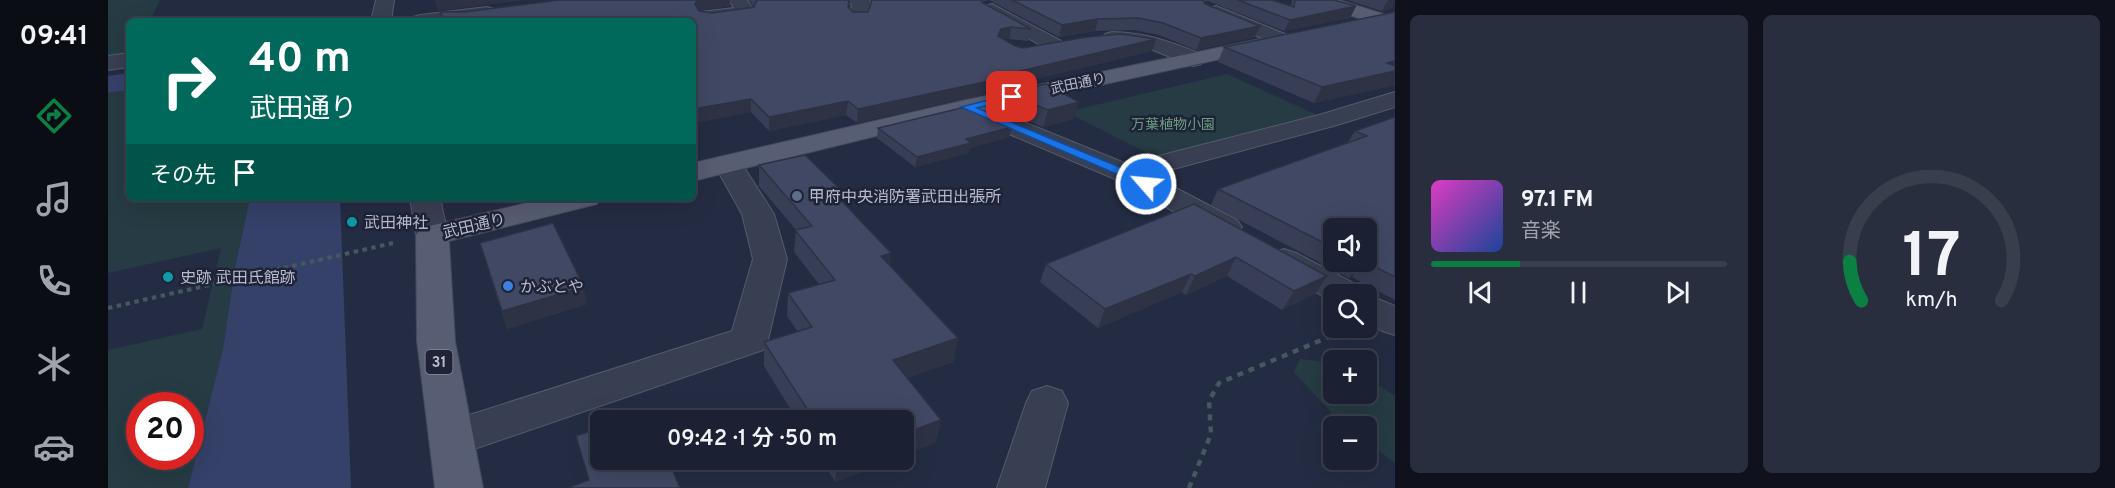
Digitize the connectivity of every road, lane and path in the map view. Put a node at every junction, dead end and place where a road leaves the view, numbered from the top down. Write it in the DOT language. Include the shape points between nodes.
graph roads {
  1 [pos="738,0"];
  2 [pos="1320,0"];
  3 [pos="989,8"];
  4 [pos="1209,9"];
  5 [pos="511,10"];
  6 [pos="707,16"];
  7 [pos="445,18"];
  8 [pos="1390,19"];
  9 [pos="1337,28"];
  10 [pos="1294,37"];
  11 [pos="1076,42"];
  12 [pos="1029,51"];
  13 [pos="1193,59"];
  14 [pos="126,60"];
  15 [pos="108,63"];
  16 [pos="1395,99"];
  17 [pos="966,107"];
  18 [pos="711,168"];
  19 [pos="1125,173"];
  20 [pos="560,201"];
  21 [pos="428,216"];
  22 [pos="347,253"];
  23 [pos="1328,284"];
  24 [pos="108,308"];
  25 [pos="1377,312"];
  26 [pos="1395,322"];
  27 [pos="1327,338"];
  28 [pos="1047,403"];
  29 [pos="451,439"];
  30 [pos="459,488"];
  31 [pos="1021,488"];
  32 [pos="1189,488"];
  1 -- 6 [label="street" via="746,12"];
  2 -- 8 [label="main road"];
  3 -- 11 [label="street"];
  4 -- 10 [label="street"];
  5 -- 7 [label="street"];
  8 -- 9 [label="main road"];
  10 -- 13 [label="main road, 武田通り"];
  11 -- 12 [label="street"];
  11 -- 13 [label="street" via="1134,38"];
  13 -- 17 [label="main road, 武田通り"];
  14 -- 15 [label="street"];
  16 -- 19 [label="street"];
  17 -- 18 [label="main road, 武田通り"];
  17 -- 19 [label="street"];
  18 -- 29 [label="street" via="758,214 770,259 748,340"];
  19 -- 23 [label="street"];
  20 -- 21 [label="main road, 武田通り / 31"];
  21 -- 29 [label="main road, 31" via="436,341"];
  22 -- 24 [label="path"];
  25 -- 26 [label="street"];
  27 -- 32 [label="path" via="1219,383 1209,401 1211,434"];
  28 -- 31 [label="street"];
  29 -- 30 [label="main road, 31"];
}
